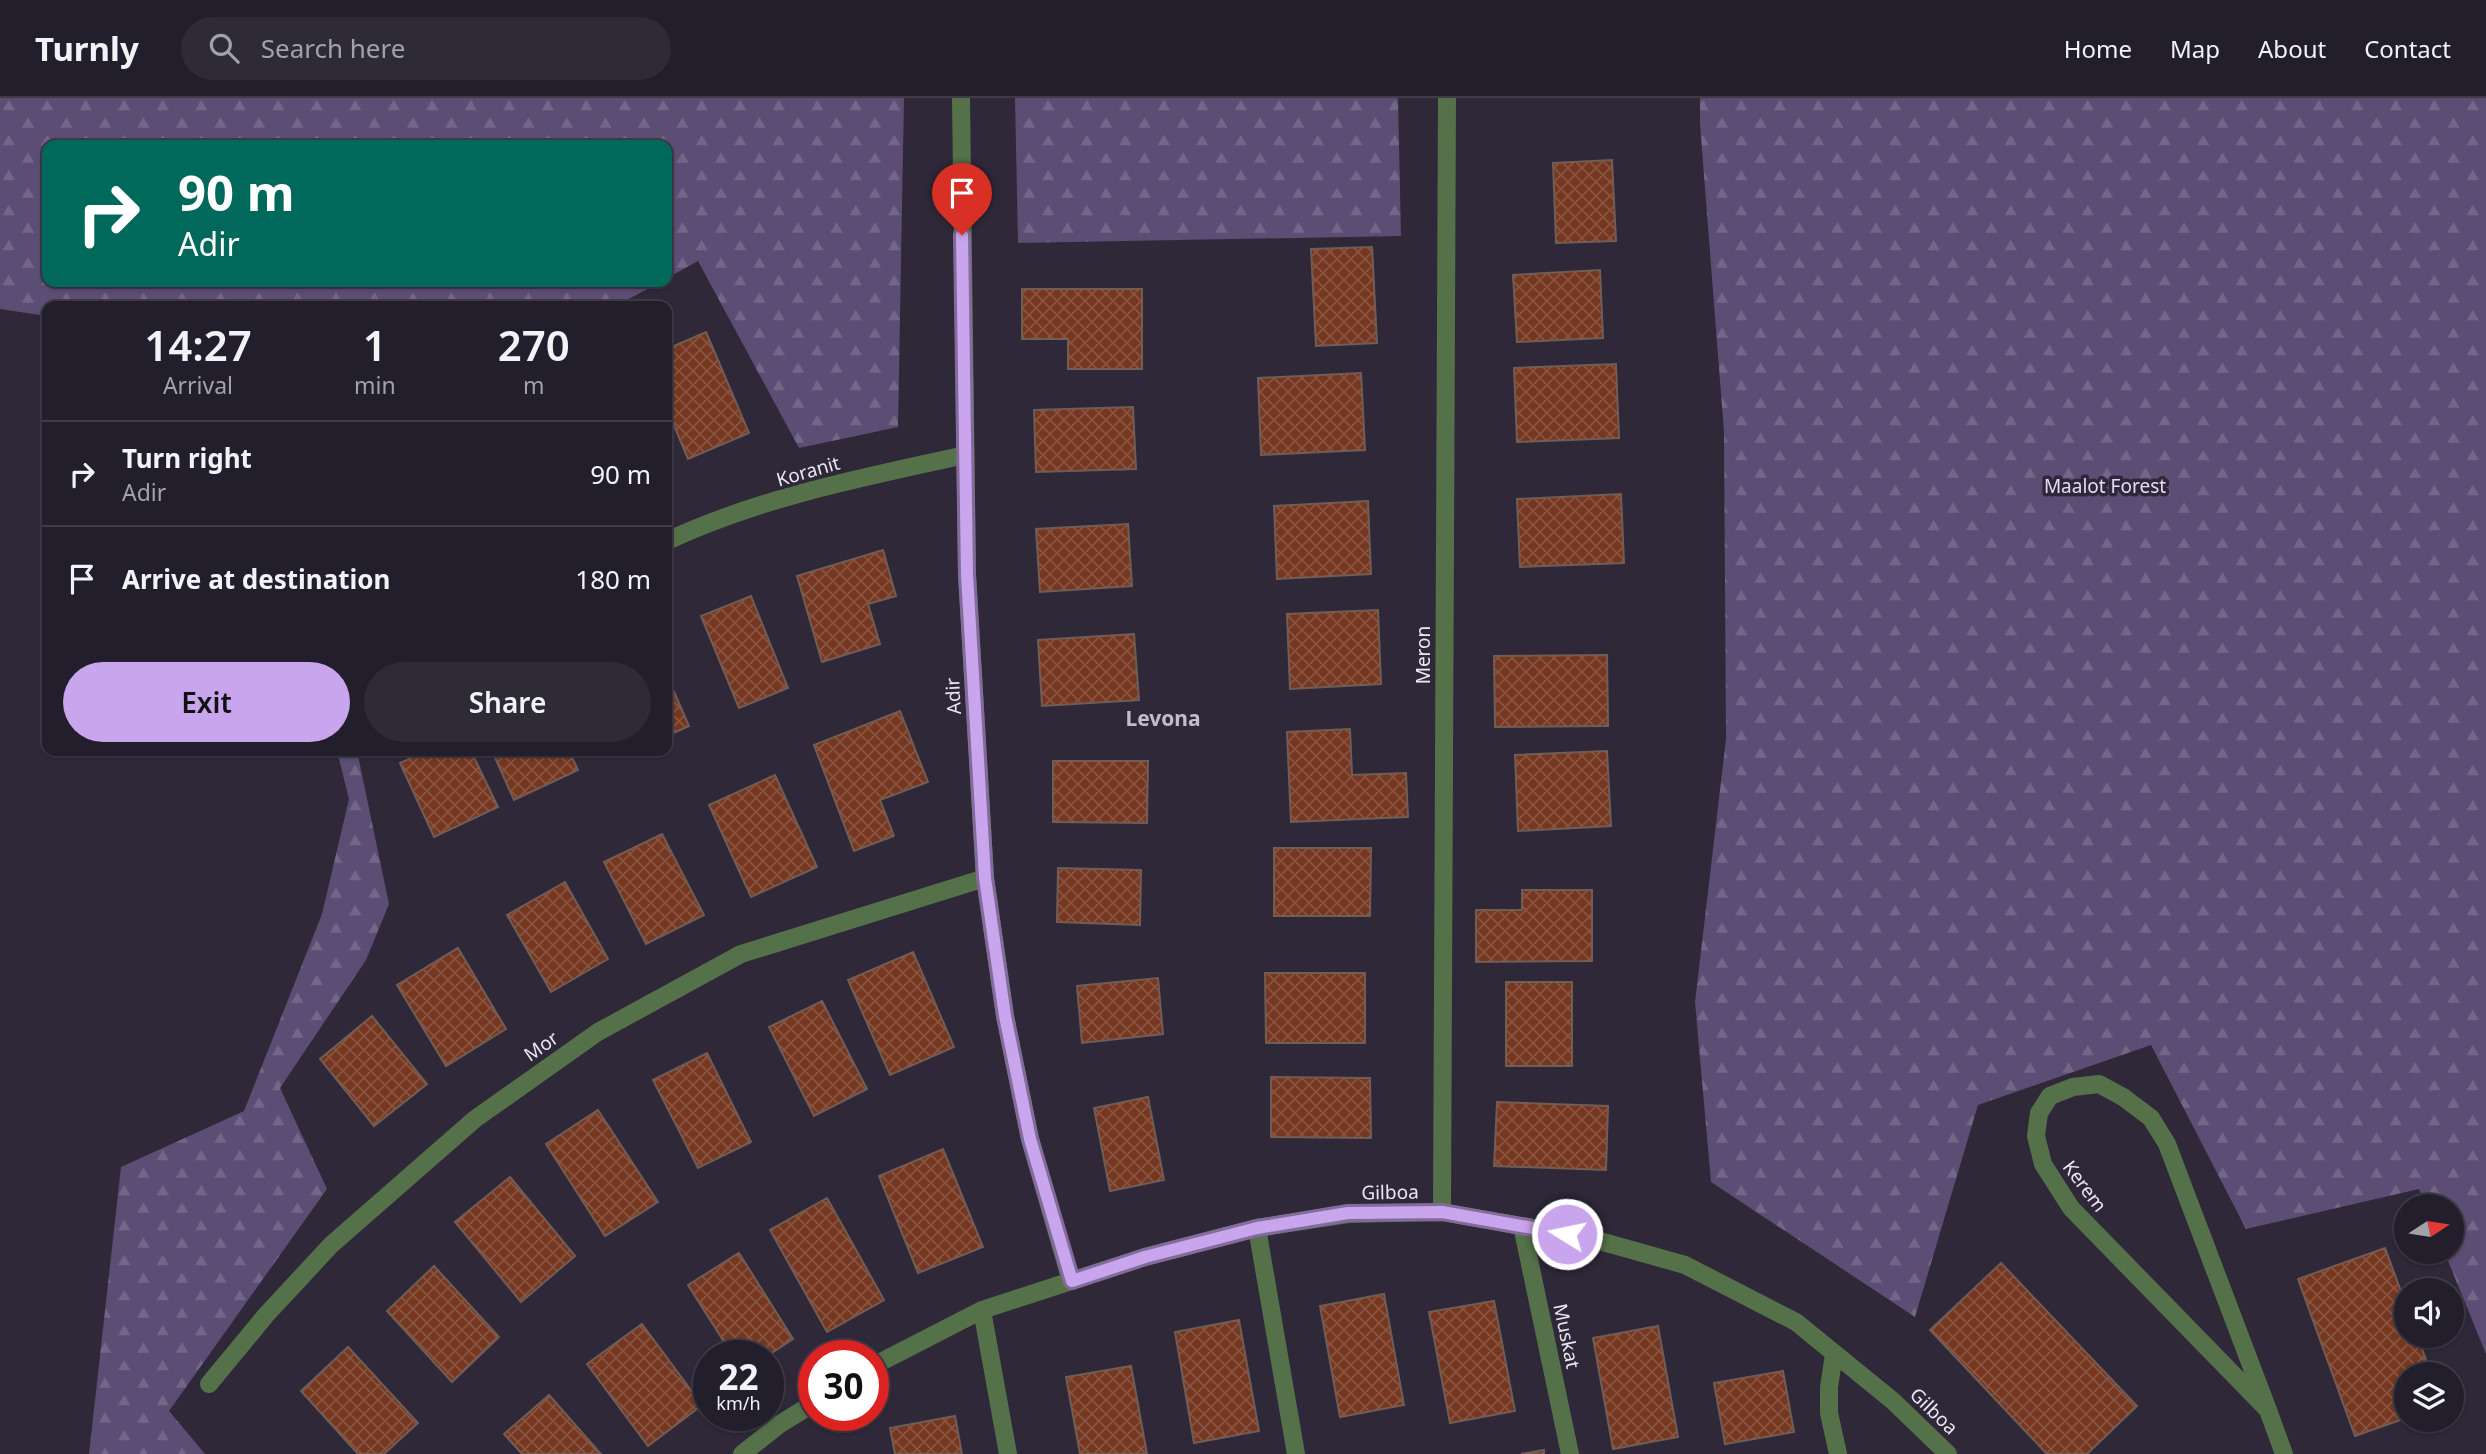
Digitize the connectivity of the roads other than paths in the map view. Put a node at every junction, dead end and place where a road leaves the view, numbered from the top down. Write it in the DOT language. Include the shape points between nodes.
graph roads {
  1 [pos="961,98"];
  2 [pos="1447,98"];
  3 [pos="965,455"];
  4 [pos="672,539"];
  5 [pos="985,878"];
  6 [pos="1442,1212"];
  7 [pos="1522,1226"];
  8 [pos="1257,1228"];
  9 [pos="1072,1281"];
  10 [pos="982,1310"];
  11 [pos="1835,1354"];
  12 [pos="889,1358"];
  13 [pos="209,1384"];
  14 [pos="2269,1410"];
  15 [pos="798,1413"];
  16 [pos="742,1454"];
  17 [pos="1008,1454"];
  18 [pos="1296,1454"];
  19 [pos="1570,1454"];
  20 [pos="1838,1454"];
  21 [pos="1948,1454"];
  22 [pos="2284,1454"];
  1 -- 3 [label="street, Adir"];
  2 -- 6 [label="street, Meron"];
  3 -- 4 [label="street, Koranit" via="830,485"];
  3 -- 5 [label="street, Adir" via="967,575"];
  5 -- 9 [label="street, Adir" via="1005,1016 1030,1139"];
  5 -- 13 [label="street, Mor" via="741,954 598,1032 475,1119 331,1245"];
  6 -- 7 [label="street, Gilboa"];
  6 -- 8 [label="street, Gilboa" via="1348,1213"];
  7 -- 11 [label="street, Gilboa" via="1589,1238 1685,1265 1796,1322"];
  7 -- 19 [label="street, Muskat"];
  8 -- 9 [label="street, Gilboa"];
  8 -- 18 [label="street"];
  9 -- 10 [label="street, Gilboa"];
  10 -- 12 [label="street, Gilboa"];
  10 -- 17 [label="street"];
  11 -- 20 [label="street" via="1829,1413"];
  11 -- 21 [label="street, Gilboa"];
  14 -- 14 [label="street, Kerem" via="2167,1144 2151,1118 2099,1084 2050,1096 2039,1113 2036,1136 2043,1164 2071,1208"];
  14 -- 22 [label="street, Kerem"];
  15 -- 16 [label="street"];
}
